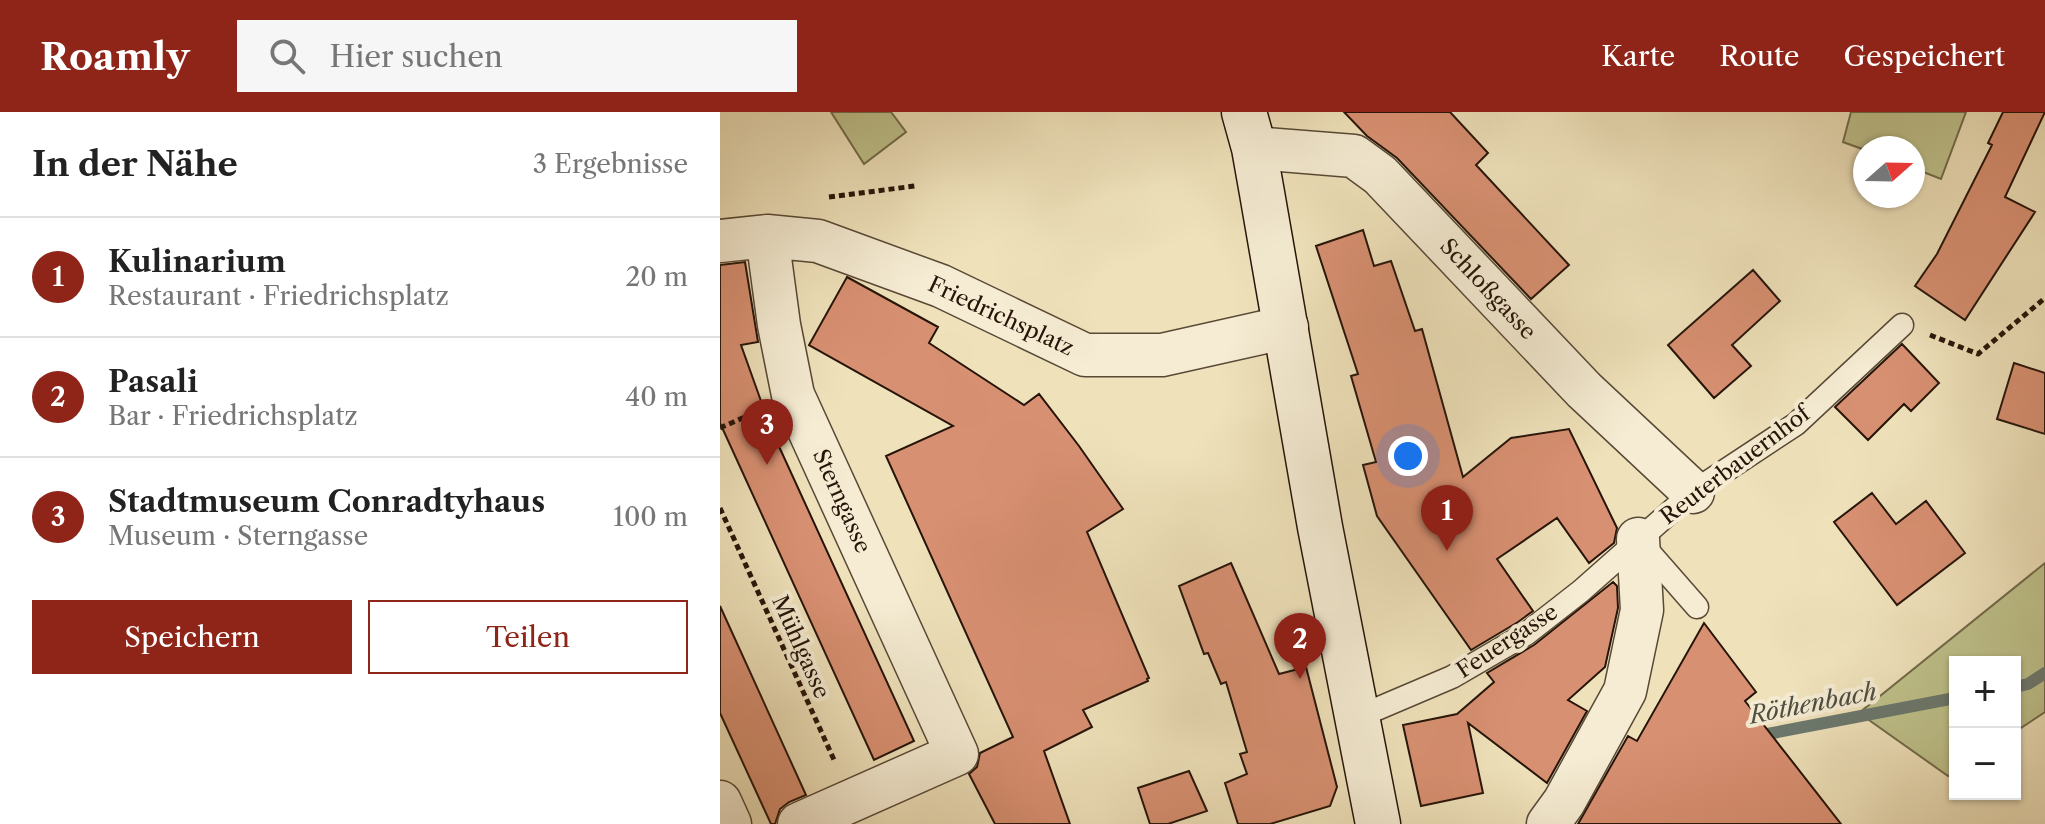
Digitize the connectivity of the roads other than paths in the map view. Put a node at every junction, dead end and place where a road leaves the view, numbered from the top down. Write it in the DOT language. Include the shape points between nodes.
graph roads {
  1 [pos="1249,130"];
  2 [pos="767,236"];
  3 [pos="720,241"];
  4 [pos="1902,325"];
  5 [pos="1287,327"];
  6 [pos="1693,492"];
  7 [pos="1638,539"];
  8 [pos="1697,607"];
  9 [pos="1358,717"];
  10 [pos="720,802"];
  11 [pos="730,824"];
  12 [pos="799,824"];
  13 [pos="1376,824"];
  14 [pos="1548,824"];
  1 -- 5 [label="main road"];
  1 -- 6 [label="street, Schloßgasse" via="1354,156 1380,175 1584,390"];
  2 -- 3 [label="street, Friedrichsplatz"];
  2 -- 5 [label="street, Friedrichsplatz" via="818,241 941,286 1085,355 1162,355"];
  2 -- 12 [label="street, Sterngasse" via="793,395 957,754"];
  4 -- 6 [label="lane, Reuterbauernhof" via="1796,424"];
  5 -- 9 [label="main road"];
  6 -- 7 [label="lane, Reuterbauernhof"];
  7 -- 8 [label="lane"];
  7 -- 9 [label="lane, Feuergasse" via="1526,634 1452,677"];
  7 -- 14 [label="street" via="1642,610 1625,691"];
  9 -- 13 [label="main road"];
  10 -- 11 [label="street"];
}
